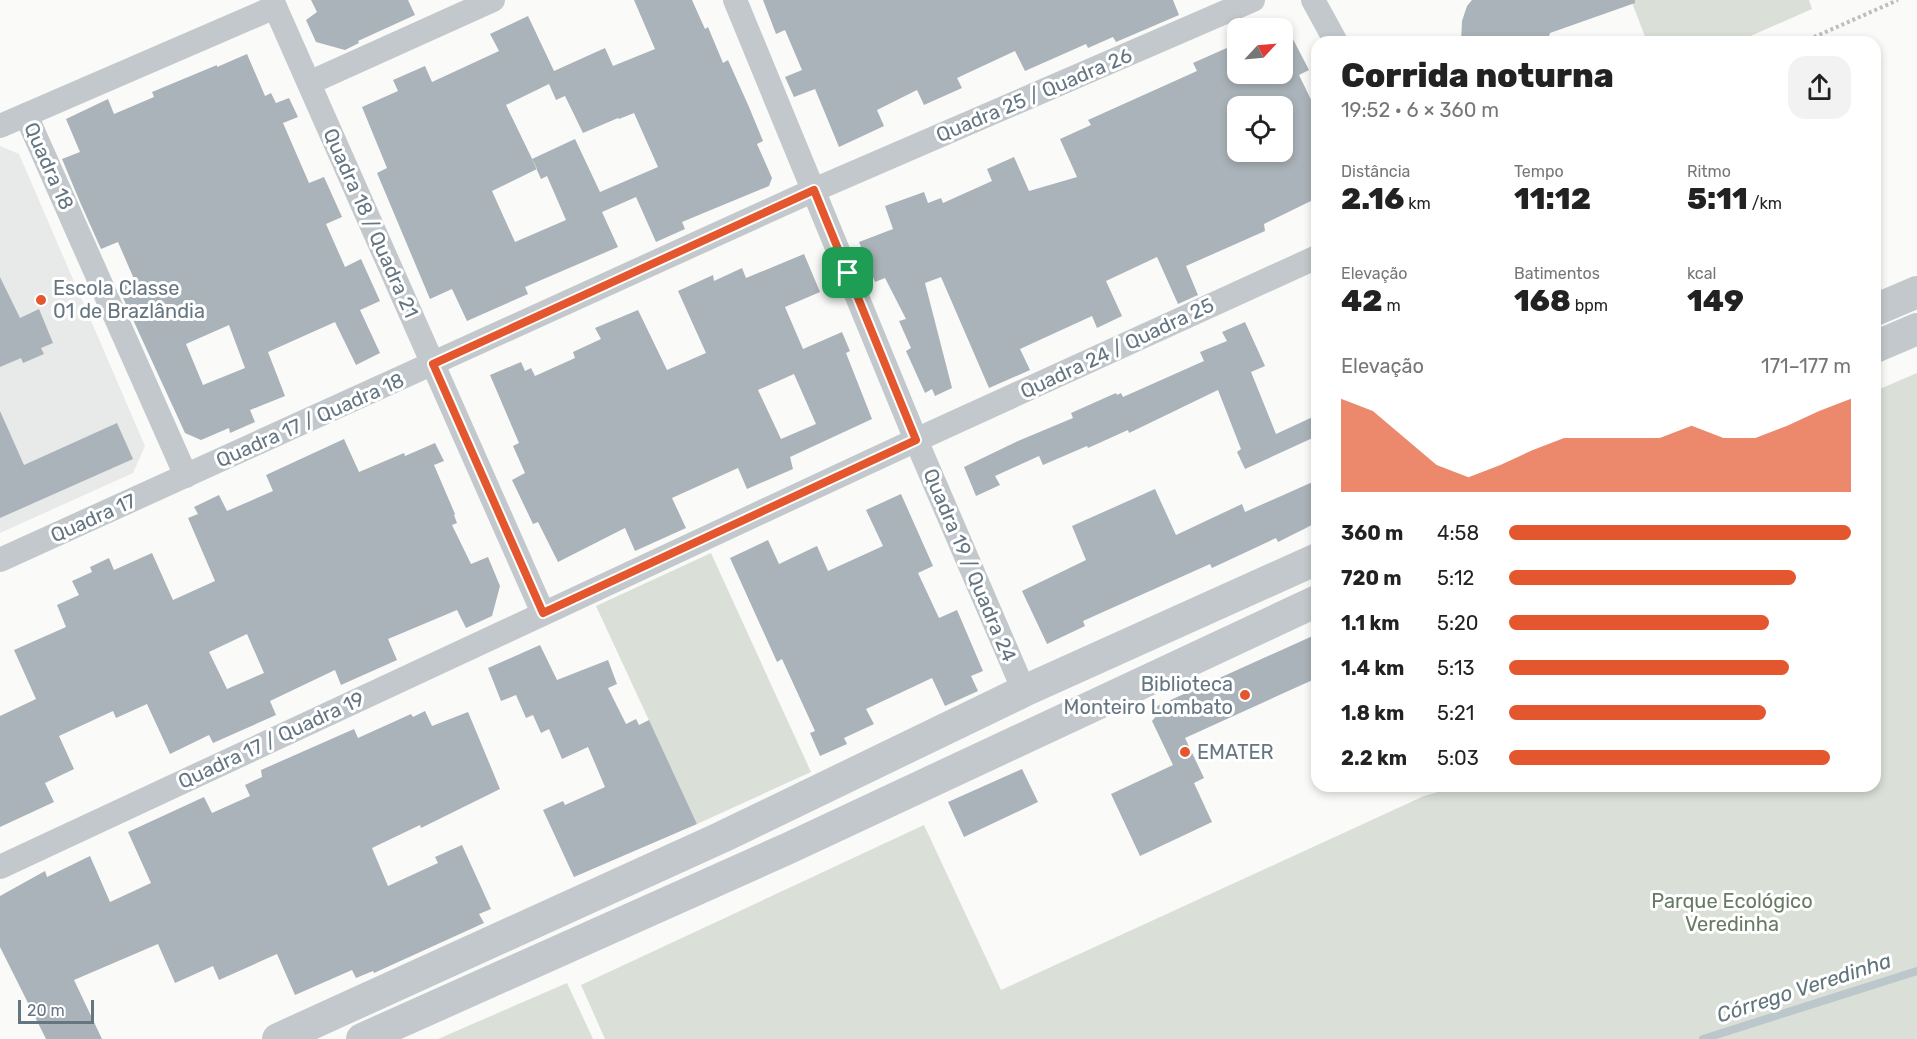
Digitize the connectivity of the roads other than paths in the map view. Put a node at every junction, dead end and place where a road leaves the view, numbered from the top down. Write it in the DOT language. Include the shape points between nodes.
graph roads {
  1 [pos="493,0"];
  2 [pos="735,0"];
  3 [pos="1253,0"];
  4 [pos="1313,0"];
  5 [pos="274,3"];
  6 [pos="1333,36"];
  7 [pos="309,83"];
  8 [pos="26,115"];
  9 [pos="0,126"];
  10 [pos="814,190"];
  11 [pos="1311,260"];
  12 [pos="1917,292"];
  13 [pos="1881,307"];
  14 [pos="1917,329"];
  15 [pos="1881,344"];
  16 [pos="433,364"];
  17 [pos="916,440"];
  18 [pos="186,476"];
  19 [pos="0,560"];
  20 [pos="1311,562"];
  21 [pos="1311,604"];
  22 [pos="543,613"];
  23 [pos="1024,691"];
  24 [pos="773,812"];
  25 [pos="722,837"];
  26 [pos="789,848"];
  27 [pos="0,867"];
  28 [pos="738,870"];
  29 [pos="378,994"];
  30 [pos="394,1025"];
  31 [pos="278,1039"];
  32 [pos="362,1039"];
  1 -- 7 [label="street"];
  2 -- 10 [label="street, Quadra 19 / Quadra 24"];
  3 -- 10 [label="street, Quadra 25 / Quadra 26"];
  4 -- 6 [label="street"];
  5 -- 7 [label="street, Quadra 18"];
  5 -- 8 [label="street, Quadra 18"];
  7 -- 16 [label="street, Quadra 18 / Quadra 21"];
  8 -- 9 [label="street"];
  8 -- 18 [label="street, Quadra 18"];
  10 -- 16 [label="street, Quadra 25 / Quadra 26"];
  10 -- 17 [label="street, Quadra 19 / Quadra 24"];
  11 -- 17 [label="street, Quadra 24 / Quadra 25"];
  12 -- 13 [label="street"];
  14 -- 15 [label="street"];
  16 -- 18 [label="street, Quadra 17 / Quadra 18"];
  16 -- 22 [label="street, Quadra 18 / Quadra 21"];
  17 -- 22 [label="street, Quadra 24 / Quadra 25"];
  17 -- 23 [label="street, Quadra 19 / Quadra 24"];
  18 -- 19 [label="street, Quadra 17"];
  20 -- 23 [label="street"];
  21 -- 26 [label="street"];
  22 -- 27 [label="street, Quadra 17 / Quadra 19"];
  23 -- 24 [label="street"];
  24 -- 25 [label="street"];
  24 -- 26 [label="street" via="768,837 776,846"];
  25 -- 28 [label="street" via="740,850"];
  25 -- 29 [label="street"];
  26 -- 28 [label="street"];
  28 -- 30 [label="street"];
  29 -- 30 [label="street" via="390,996 397,1004 400,1014"];
  29 -- 31 [label="street"];
  30 -- 32 [label="street"];
}
